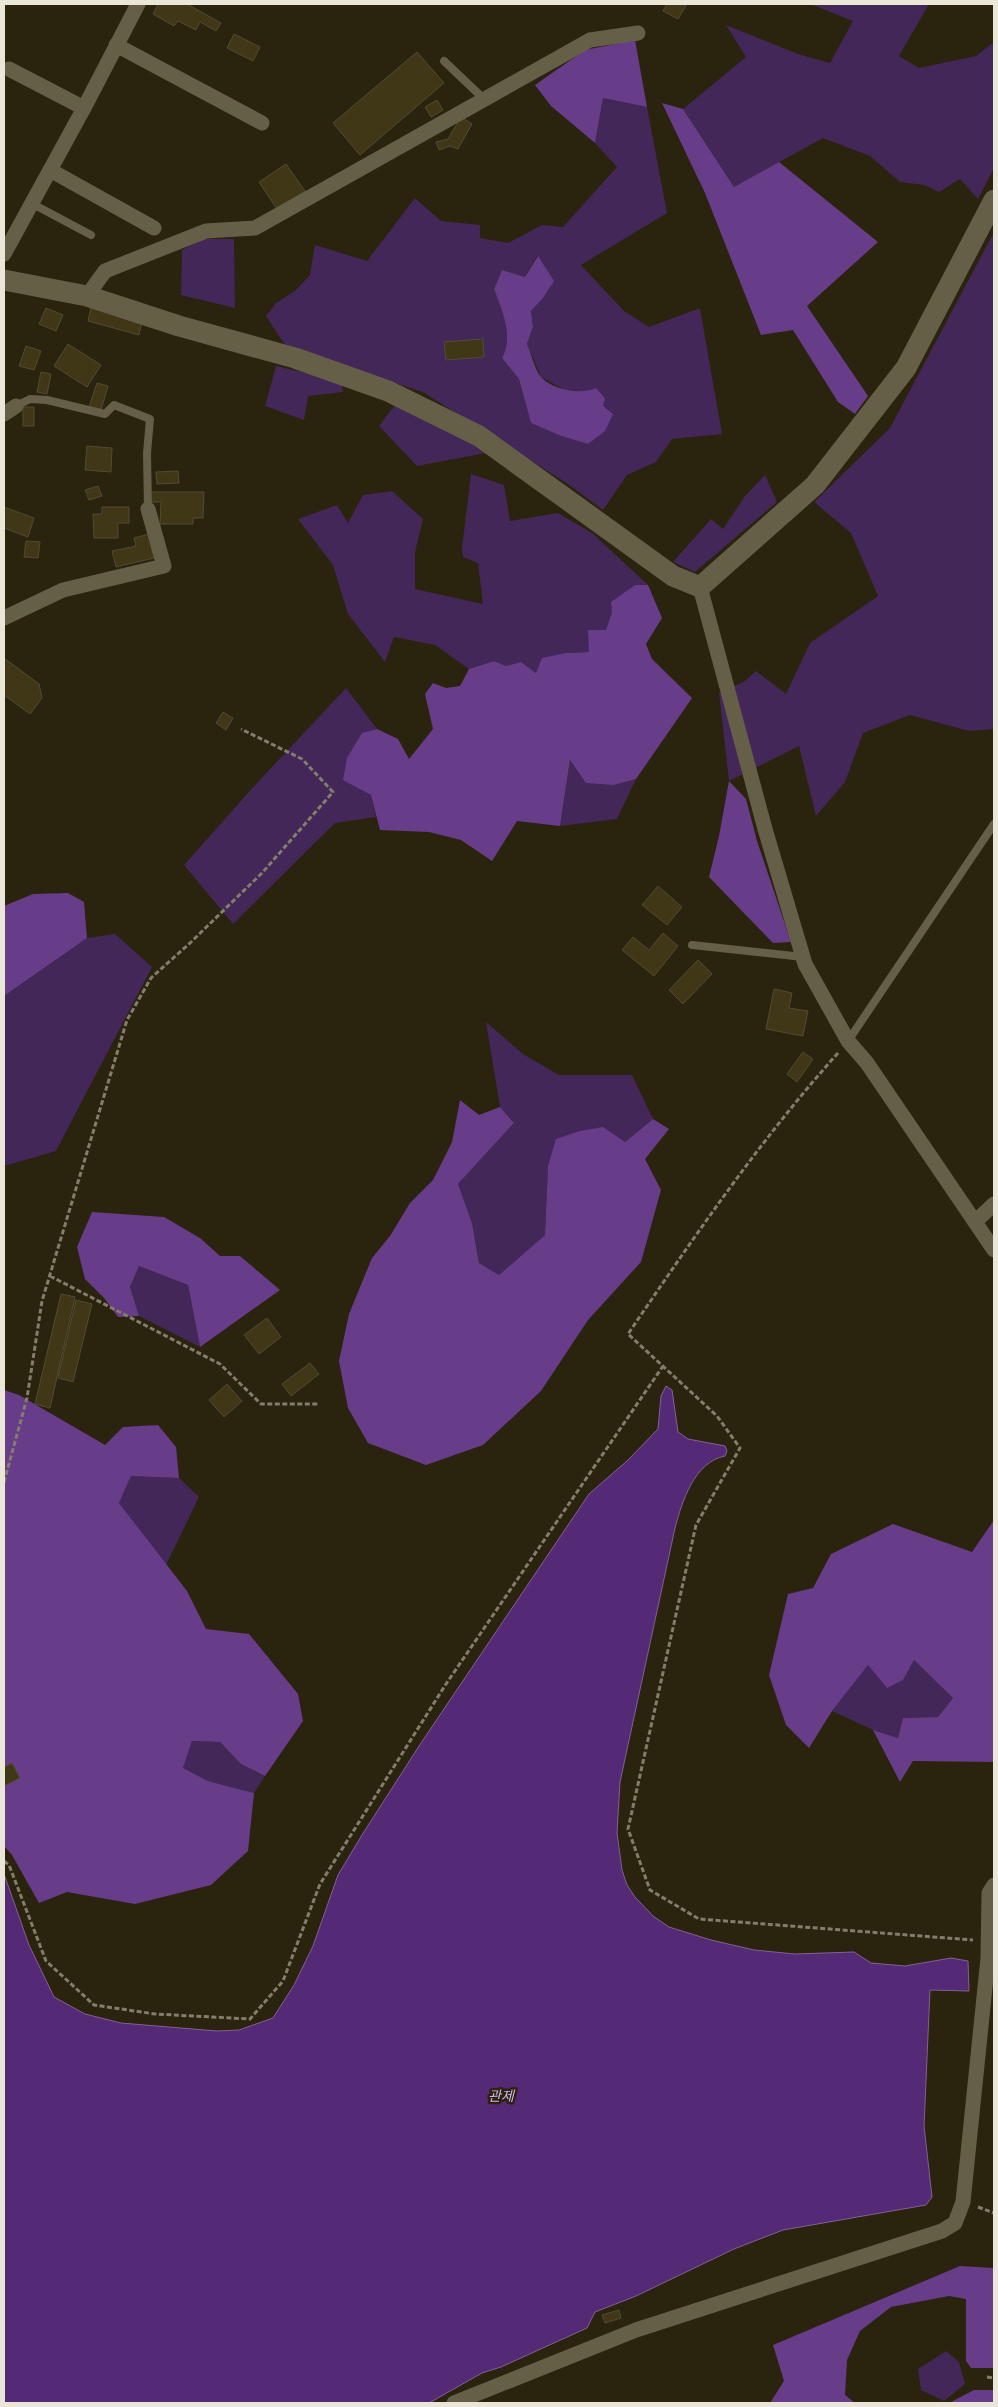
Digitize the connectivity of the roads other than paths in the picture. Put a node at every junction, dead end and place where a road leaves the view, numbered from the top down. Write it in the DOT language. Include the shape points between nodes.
graph roads {
  1 [pos="138,4"];
  2 [pos="638,33"];
  3 [pos="116,45"];
  4 [pos="444,61"];
  5 [pos="9,69"];
  6 [pos="485,100"];
  7 [pos="84,108"];
  8 [pos="262,123"];
  9 [pos="50,170"];
  10 [pos="994,200"];
  11 [pos="31,203"];
  12 [pos="154,228"];
  13 [pos="91,235"];
  14 [pos="4,254"];
  15 [pos="4,280"];
  16 [pos="87,296"];
  17 [pos="10,410"];
  18 [pos="148,509"];
  19 [pos="700,587"];
  20 [pos="4,618"];
  21 [pos="994,824"];
  22 [pos="692,945"];
  23 [pos="803,957"];
  24 [pos="848,1042"];
  25 [pos="994,1204"];
  26 [pos="976,1221"];
  27 [pos="994,1250"];
  28 [pos="994,1885"];
  29 [pos="454,2403"];
  1 -- 3 [label="street"];
  2 -- 6 [label="street" via="590,40"];
  3 -- 7 [label="street"];
  3 -- 8 [label="street"];
  4 -- 6 [label="lane"];
  5 -- 7 [label="street"];
  6 -- 16 [label="street" via="255,228 206,231 105,271"];
  7 -- 9 [label="street"];
  9 -- 11 [label="street"];
  9 -- 12 [label="street"];
  10 -- 19 [label="street" via="906,368 815,485"];
  11 -- 13 [label="lane"];
  11 -- 14 [label="street"];
  15 -- 16 [label="street"];
  16 -- 19 [label="street" via="295,358 388,391 479,436 673,576"];
  17 -- 18 [label="lane" via="30,399 47,400 105,414 114,405 150,419"];
  18 -- 20 [label="street" via="164,566 63,590"];
  19 -- 23 [label="street"];
  21 -- 24 [label="lane"];
  22 -- 23 [label="lane"];
  23 -- 24 [label="street"];
  24 -- 26 [label="street" via="867,1063"];
  25 -- 26 [label="street"];
  26 -- 27 [label="street"];
  28 -- 29 [label="street" via="989,1893 988,1941 964,2202 955,2222 942,2231 636,2330"];
}
